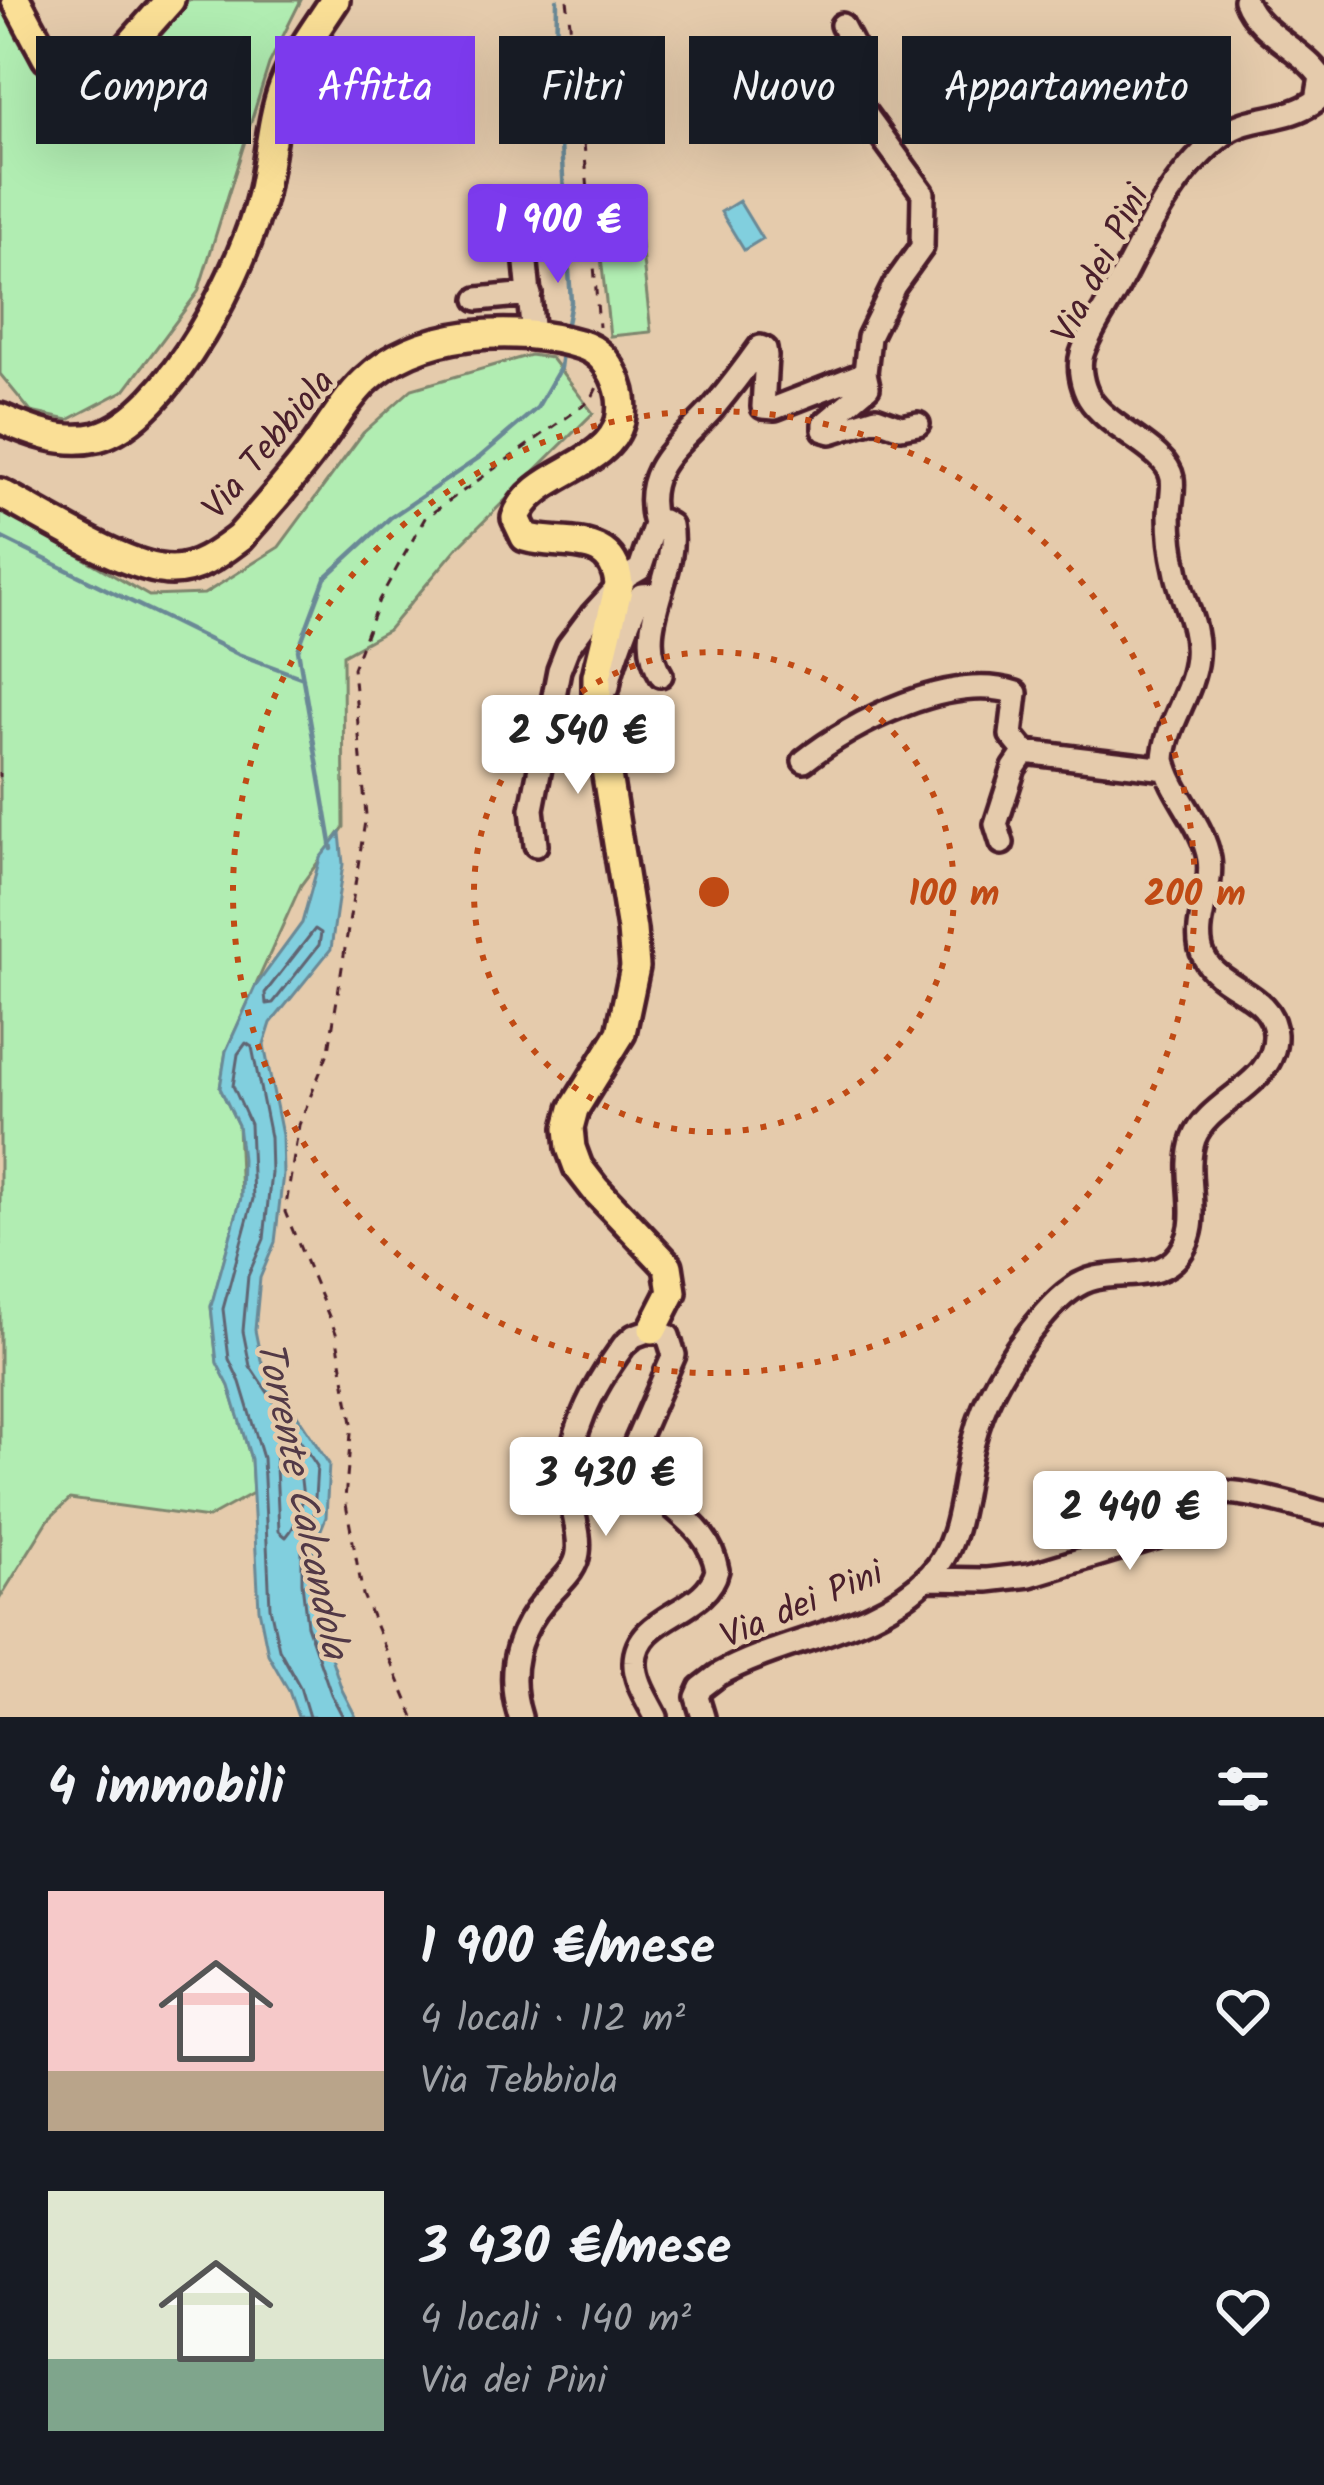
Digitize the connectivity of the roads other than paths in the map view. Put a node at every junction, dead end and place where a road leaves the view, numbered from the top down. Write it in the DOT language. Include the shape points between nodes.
graph roads {
  1 [pos="16,0"];
  2 [pos="170,0"];
  3 [pos="335,0"];
  4 [pos="1245,0"];
  5 [pos="842,25"];
  6 [pos="527,230"];
  7 [pos="530,294"];
  8 [pos="478,299"];
  9 [pos="531,336"];
  10 [pos="865,373"];
  11 [pos="0,418"];
  12 [pos="918,424"];
  13 [pos="0,493"];
  14 [pos="656,524"];
  15 [pos="619,585"];
  16 [pos="658,594"];
  17 [pos="661,675"];
  18 [pos="1024,752"];
  19 [pos="603,754"];
  20 [pos="804,761"];
  21 [pos="1166,769"];
  22 [pos="1002,843"];
  23 [pos="536,844"];
  24 [pos="653,1329"];
  25 [pos="1324,1513"];
  26 [pos="927,1579"];
  27 [pos="520,1717"];
  28 [pos="656,1717"];
  29 [pos="703,1717"];
  1 -- 2 [label="main road" via="47,58 71,71 122,55"];
  3 -- 11 [label="main road" via="282,90 262,198 234,275 168,381 139,412 98,437 38,434"];
  4 -- 21 [label="street, Via dei Pini" via="1258,21 1311,63 1321,77 1317,100 1225,132 1198,160 1168,195 1080,357 1090,398 1113,426 1161,457 1173,482 1176,574 1196,626 1196,657 1165,748"];
  5 -- 10 [label="street" via="853,46 840,79 922,194 922,247 869,337"];
  6 -- 7 [label="street"];
  7 -- 8 [label="street"];
  7 -- 9 [label="street"];
  9 -- 13 [label="main road, Via Tebbiola" via="436,343 399,356 365,381 239,538 189,568 140,565"];
  9 -- 15 [label="main road, Via Tebbiola" via="601,357 620,421 612,436 534,491 516,518 525,537 601,551"];
  10 -- 12 [label="street" via="868,387 824,430 876,418 901,428"];
  10 -- 14 [label="street" via="763,407 760,347 656,473 649,500"];
  14 -- 15 [label="street" via="640,569"];
  14 -- 16 [label="street" via="670,525 673,538"];
  15 -- 19 [label="main road" via="597,676"];
  15 -- 23 [label="street" via="559,670 532,809"];
  16 -- 17 [label="street" via="652,661"];
  16 -- 19 [label="street" via="636,601 610,670"];
  18 -- 20 [label="street" via="1011,735 1016,693 995,686 912,699"];
  18 -- 21 [label="street"];
  18 -- 22 [label="street" via="996,824"];
  19 -- 24 [label="main road" via="634,967 621,1033 569,1129 578,1167 668,1266 672,1292"];
  21 -- 26 [label="street, Via dei Pini" via="1208,857 1203,955 1228,984 1263,1005 1273,1047 1255,1079 1203,1121 1195,1138 1192,1216 1176,1258 1163,1269 1092,1278 1068,1292 1002,1372 974,1437 958,1520"];
  24 -- 27 [label="street" via="623,1345 581,1416 569,1486 578,1553 520,1637"];
  24 -- 28 [label="street, Via dei Pini" via="668,1336 674,1355 635,1445 636,1460 652,1487 699,1528 717,1570 706,1594 639,1644 636,1672"];
  25 -- 26 [label="street" via="1218,1491 1193,1500 1156,1537 1030,1575"];
  26 -- 29 [label="street, Via dei Pini" via="872,1614 718,1675 697,1697"];
}
